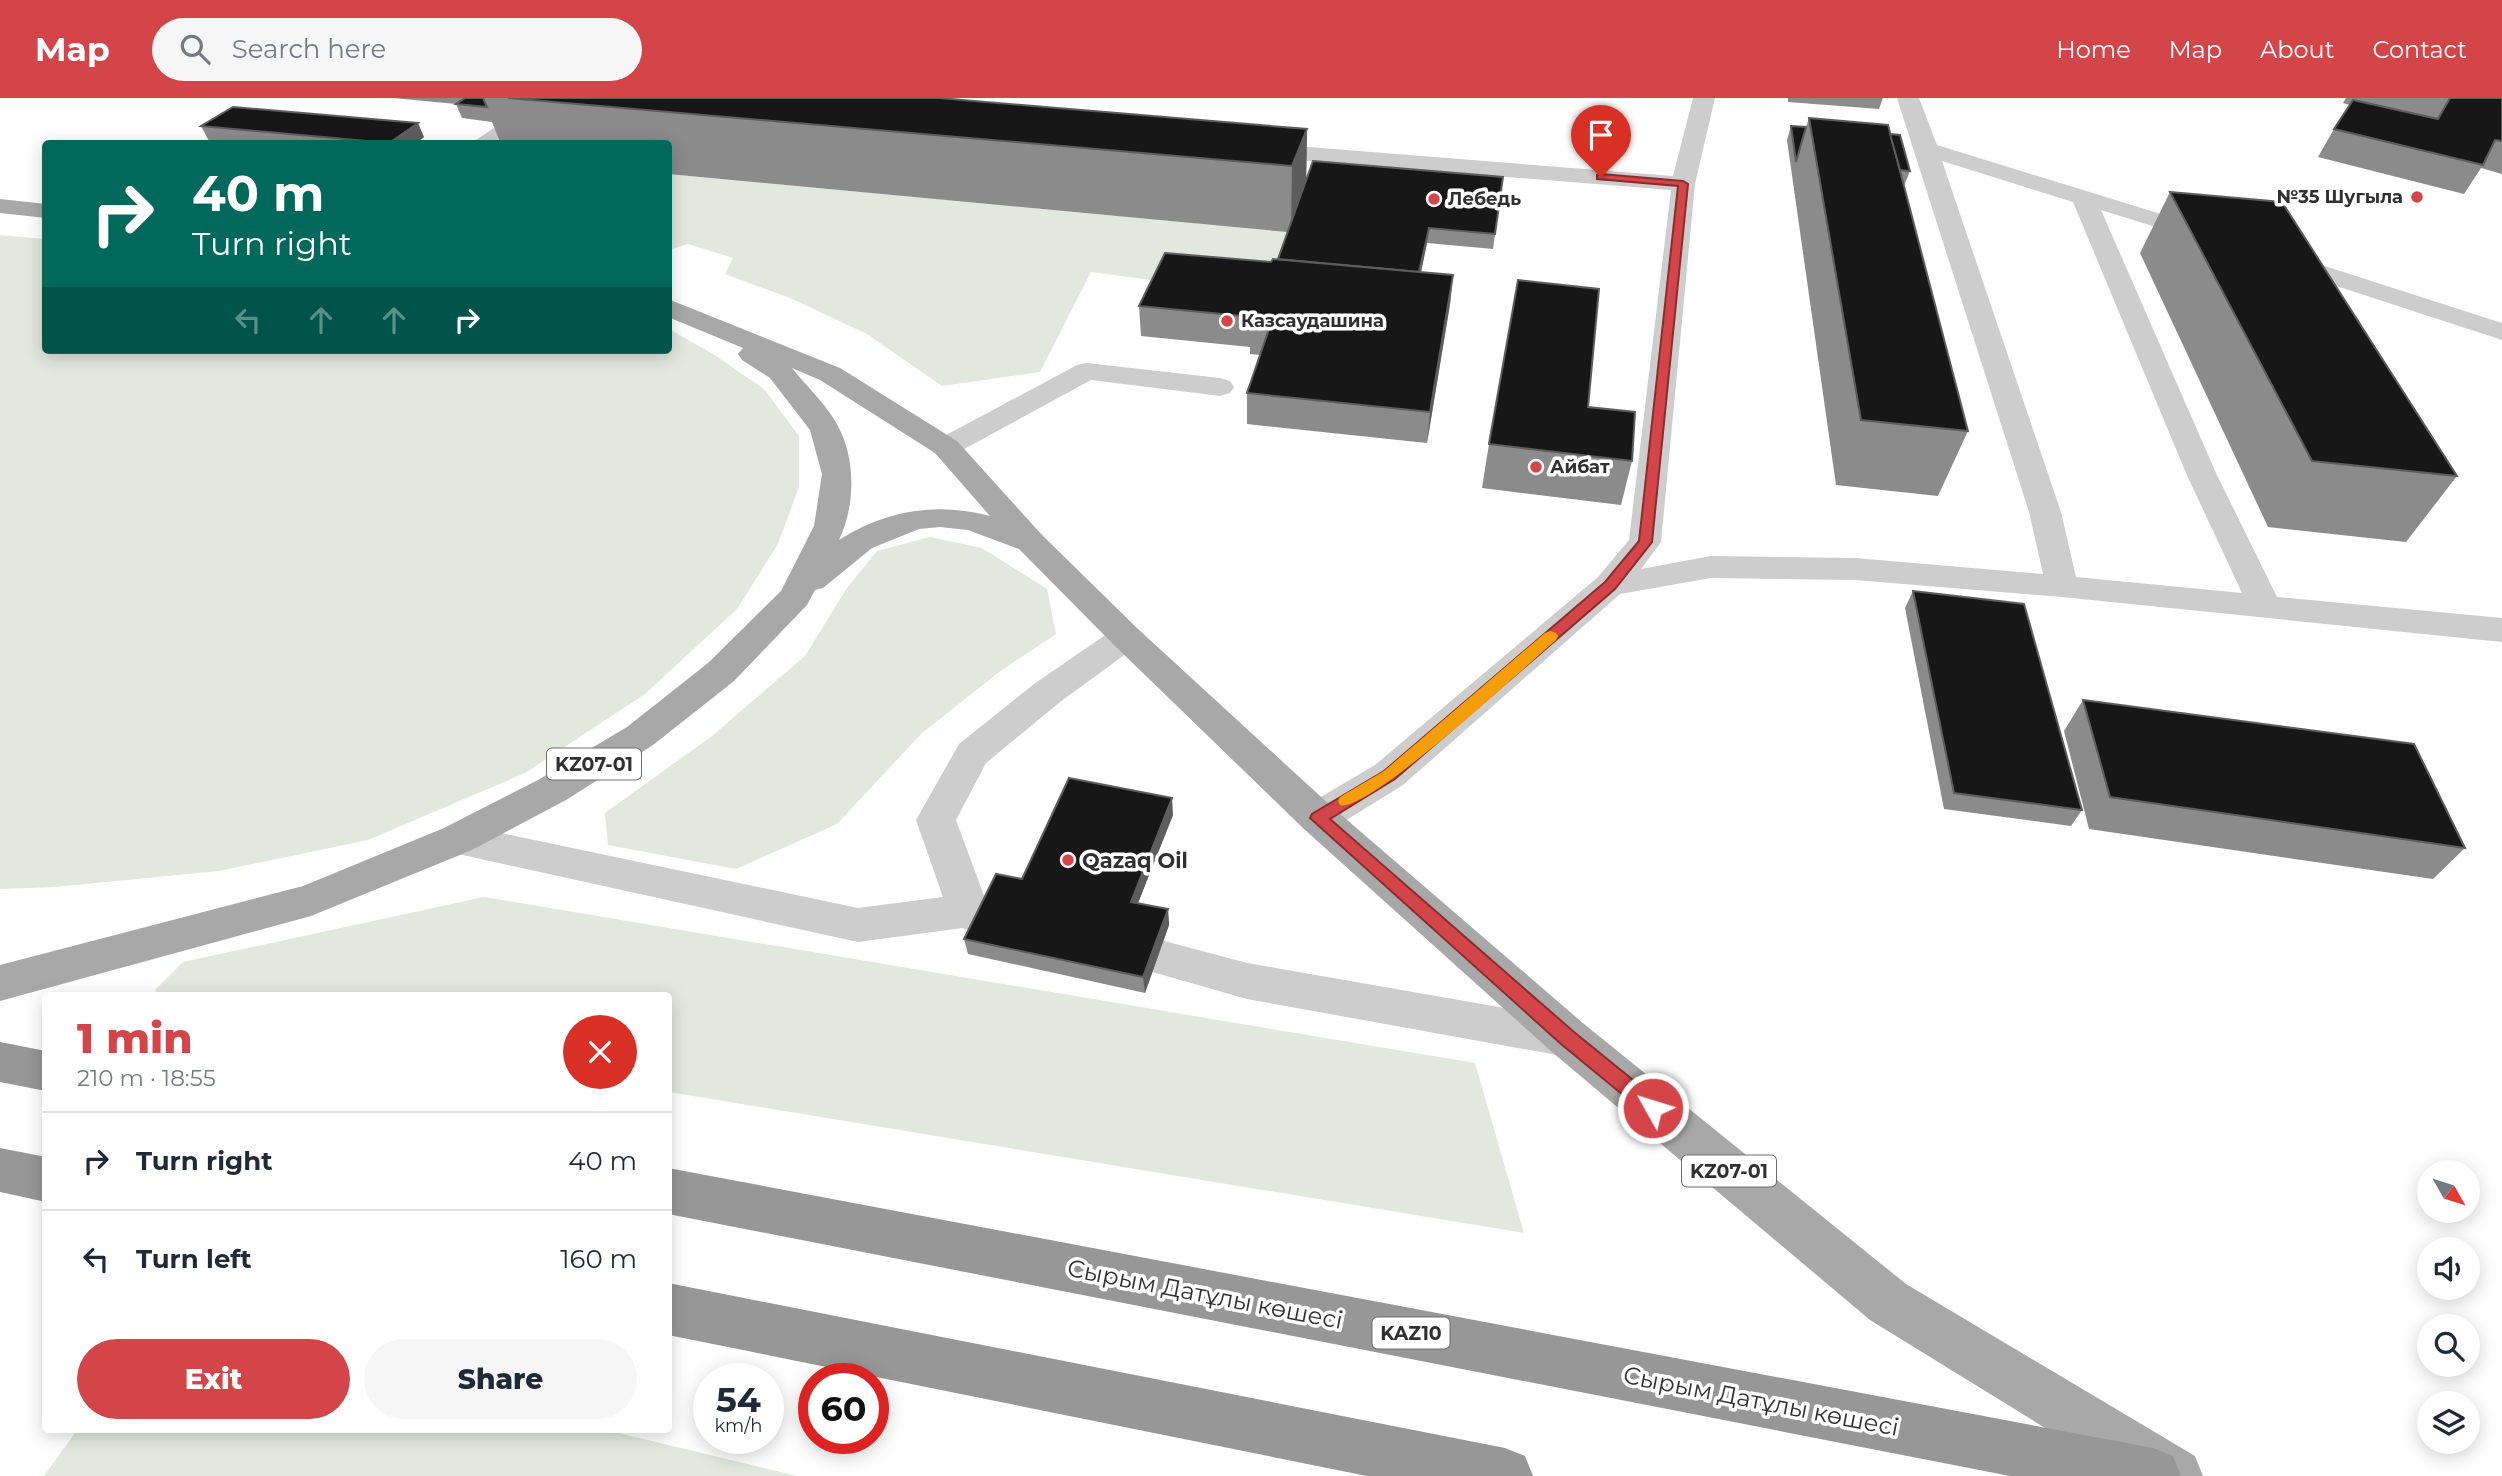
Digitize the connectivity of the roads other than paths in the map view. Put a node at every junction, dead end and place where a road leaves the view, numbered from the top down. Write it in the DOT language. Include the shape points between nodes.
graph roads {
  1 [pos="554,98"];
  2 [pos="1704,98"];
  3 [pos="1908,98"];
  4 [pos="489,140"];
  5 [pos="1238,149"];
  6 [pos="1927,149"];
  7 [pos="1683,184"];
  8 [pos="2083,197"];
  9 [pos="0,205"];
  10 [pos="42,210"];
  11 [pos="2225,242"];
  12 [pos="2250,250"];
  13 [pos="672,308"];
  14 [pos="2502,332"];
  15 [pos="1220,387"];
  16 [pos="946,447"];
  17 [pos="1031,542"];
  18 [pos="1610,586"];
  19 [pos="2062,586"];
  20 [pos="795,597"];
  21 [pos="2265,607"];
  22 [pos="2502,630"];
  23 [pos="1126,637"];
  24 [pos="1318,818"];
  25 [pos="458,839"];
  26 [pos="1157,957"];
  27 [pos="0,983"];
  28 [pos="1568,1038"];
  29 [pos="0,1062"];
  30 [pos="42,1070"];
  31 [pos="0,1170"];
  32 [pos="42,1179"];
  33 [pos="672,1192"];
  34 [pos="672,1310"];
  35 [pos="1505,1476"];
  36 [pos="2153,1476"];
  37 [pos="2175,1476"];
  1 -- 4 [label="lane"];
  2 -- 7 [label="lane"];
  3 -- 6 [label="lane"];
  5 -- 7 [label="lane"];
  6 -- 8 [label="lane"];
  6 -- 19 [label="lane" via="2045,512"];
  7 -- 18 [label="lane" via="1645,542"];
  8 -- 11 [label="lane"];
  8 -- 21 [label="lane" via="2201,473"];
  9 -- 10 [label="main road"];
  12 -- 14 [label="lane"];
  13 -- 16 [label="main road, KZ07-01" via="830,374"];
  13 -- 20 [label="main road, KZ07-01" via="780,372 825,429 837,474 830,526"];
  15 -- 16 [label="lane" via="1087,371"];
  16 -- 17 [label="main road, KZ07-01"];
  17 -- 20 [label="main road" via="963,519 918,518 868,535 849,547"];
  17 -- 23 [label="main road, KZ07-01"];
  18 -- 19 [label="lane" via="1712,566 1855,569"];
  18 -- 24 [label="lane" via="1389,775"];
  19 -- 21 [label="lane"];
  20 -- 25 [label="main road, KZ07-01" via="721,672 640,736 552,790"];
  21 -- 22 [label="lane"];
  23 -- 24 [label="main road, KZ07-01"];
  23 -- 25 [label="lane" via="972,754 936,820 977,916 858,925"];
  24 -- 28 [label="main road, KZ07-01"];
  25 -- 27 [label="main road, KZ07-01" via="311,900"];
  26 -- 28 [label="lane" via="1247,981"];
  28 -- 37 [label="main road, KZ07-01" via="1888,1302"];
  29 -- 30 [label="highway"];
  31 -- 32 [label="highway"];
  33 -- 36 [label="highway, Сырым Датұлы көшесі / KAZ10"];
  34 -- 35 [label="highway"];
}
